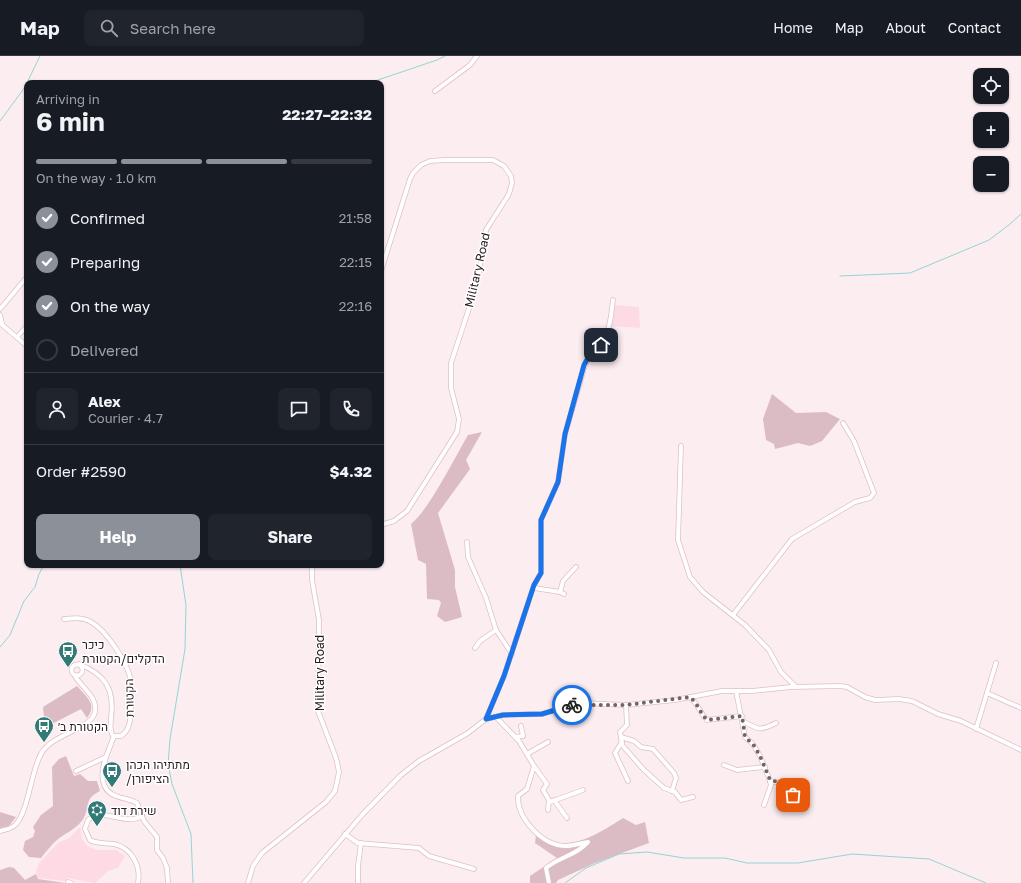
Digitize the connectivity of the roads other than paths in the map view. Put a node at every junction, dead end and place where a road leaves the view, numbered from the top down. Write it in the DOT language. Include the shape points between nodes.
graph roads {
  1 [pos="478,56"];
  2 [pos="435,91"];
  3 [pos="384,261"];
  4 [pos="24,281"];
  5 [pos="613,300"];
  6 [pos="0,309"];
  7 [pos="0,312"];
  8 [pos="0,316"];
  9 [pos="2,325"];
  10 [pos="24,329"];
  11 [pos="16,338"];
  12 [pos="24,344"];
  13 [pos="843,423"];
  14 [pos="681,446"];
  15 [pos="384,524"];
  16 [pos="468,542"];
  17 [pos="576,567"];
  18 [pos="312,568"];
  19 [pos="534,588"];
  20 [pos="733,615"];
  21 [pos="64,619"];
  22 [pos="496,630"];
  23 [pos="475,648"];
  24 [pos="512,654"];
  25 [pos="996,663"];
  26 [pos="78,664"];
  27 [pos="97,673"];
  28 [pos="81,675"];
  29 [pos="75,676"];
  30 [pos="796,686"];
  31 [pos="86,689"];
  32 [pos="736,691"];
  33 [pos="987,693"];
  34 [pos="690,697"];
  35 [pos="626,705"];
  36 [pos="1021,708"];
  37 [pos="496,717"];
  38 [pos="742,718"];
  39 [pos="486,719"];
  40 [pos="776,723"];
  41 [pos="521,726"];
  42 [pos="976,729"];
  43 [pos="114,736"];
  44 [pos="515,737"];
  45 [pos="622,740"];
  46 [pos="548,742"];
  47 [pos="1021,750"];
  48 [pos="527,754"];
  49 [pos="106,757"];
  50 [pos="724,765"];
  51 [pos="534,766"];
  52 [pos="765,767"];
  53 [pos="76,772"];
  54 [pos="770,780"];
  55 [pos="628,781"];
  56 [pos="583,790"];
  57 [pos="672,791"];
  58 [pos="693,797"];
  59 [pos="803,800"];
  60 [pos="552,801"];
  61 [pos="764,805"];
  62 [pos="548,810"];
  63 [pos="142,816"];
  64 [pos="566,818"];
  65 [pos="0,831"];
  66 [pos="344,834"];
  67 [pos="361,843"];
  68 [pos="474,869"];
  69 [pos="138,883"];
  70 [pos="168,883"];
  71 [pos="248,883"];
  72 [pos="304,883"];
  73 [pos="358,883"];
  74 [pos="549,883"];
  1 -- 2 [label="street"];
  3 -- 15 [label="street, Military Road" via="410,179 416,168 430,161 444,160 489,159 504,166 511,176 511,188 486,230 477,284 451,363 452,388 459,418 457,432 407,511 394,521"];
  4 -- 6 [label="street"];
  5 -- 19 [label="street" via="609,328 600,346 584,365 565,434 558,482 541,520 541,573"];
  7 -- 8 [label="street"];
  8 -- 9 [label="street"];
  9 -- 11 [label="street"];
  10 -- 11 [label="street"];
  11 -- 12 [label="street"];
  13 -- 20 [label="street" via="854,441 874,493 870,498 855,502 792,539"];
  14 -- 20 [label="street" via="678,540 690,577"];
  16 -- 22 [label="street" via="468,557 486,598"];
  17 -- 19 [label="street" via="563,581 562,593"];
  18 -- 71 [label="street, Military Road" via="319,620 317,705 319,717 338,765 338,785 326,802 257,859 249,874"];
  19 -- 24 [label="street"];
  20 -- 30 [label="street" via="769,650 781,672"];
  21 -- 43 [label="street, הקטורת" via="81,619 94,624 108,638 126,667 131,688 130,722 124,734"];
  22 -- 23 [label="street"];
  22 -- 24 [label="street"];
  24 -- 39 [label="street"];
  25 -- 33 [label="street"];
  26 -- 27 [label="street, הקטורת"];
  26 -- 28 [label="street" via="82,668"];
  26 -- 29 [label="street" via="72,668"];
  27 -- 28 [label="street" via="90,671"];
  27 -- 43 [label="street, הקטורת" via="111,693 110,730"];
  28 -- 29 [label="street"];
  28 -- 31 [label="street"];
  29 -- 31 [label="street"];
  30 -- 32 [label="street"];
  30 -- 42 [label="street" via="840,686 875,700 905,700"];
  31 -- 65 [label="street" via="94,702 94,715 88,723 53,741 44,749 37,763 21,816 13,827"];
  32 -- 34 [label="street"];
  32 -- 38 [label="street"];
  33 -- 36 [label="street"];
  33 -- 42 [label="street"];
  34 -- 35 [label="street"];
  34 -- 38 [label="street" via="697,703 702,716 707,720"];
  35 -- 37 [label="street" via="581,704 542,714"];
  35 -- 45 [label="street" via="627,724 620,732"];
  37 -- 39 [label="street"];
  37 -- 44 [label="street"];
  38 -- 40 [label="street" via="757,729 764,729"];
  38 -- 52 [label="street" via="745,737 753,744"];
  39 -- 66 [label="street" via="401,775"];
  41 -- 44 [label="street" via="523,736"];
  42 -- 47 [label="street"];
  43 -- 49 [label="street"];
  44 -- 48 [label="street"];
  45 -- 55 [label="street" via="615,753"];
  45 -- 57 [label="street" via="644,770 664,788"];
  45 -- 57 [label="street" via="634,741 641,747 653,748 674,773 676,778"];
  46 -- 48 [label="street"];
  48 -- 51 [label="street"];
  49 -- 53 [label="street"];
  49 -- 63 [label="street" via="102,778 107,791 137,803"];
  50 -- 52 [label="street" via="737,770"];
  51 -- 60 [label="street" via="546,784 543,790"];
  51 -- 74 [label="street" via="527,789 518,796 528,826 551,842 566,846 588,842 546,868"];
  52 -- 54 [label="street"];
  54 -- 59 [label="street" via="793,786 793,795"];
  54 -- 61 [label="street" via="771,786"];
  56 -- 60 [label="street"];
  57 -- 58 [label="street" via="681,800"];
  60 -- 62 [label="street"];
  60 -- 64 [label="street"];
  63 -- 69 [label="street" via="126,820 97,815 90,818 85,826 86,835 90,840 120,846 132,855 138,870"];
  63 -- 70 [label="street" via="157,837 157,850 167,868"];
  66 -- 67 [label="street"];
  66 -- 72 [label="street"];
  67 -- 68 [label="street" via="419,848 429,856"];
  67 -- 73 [label="street"];
}
